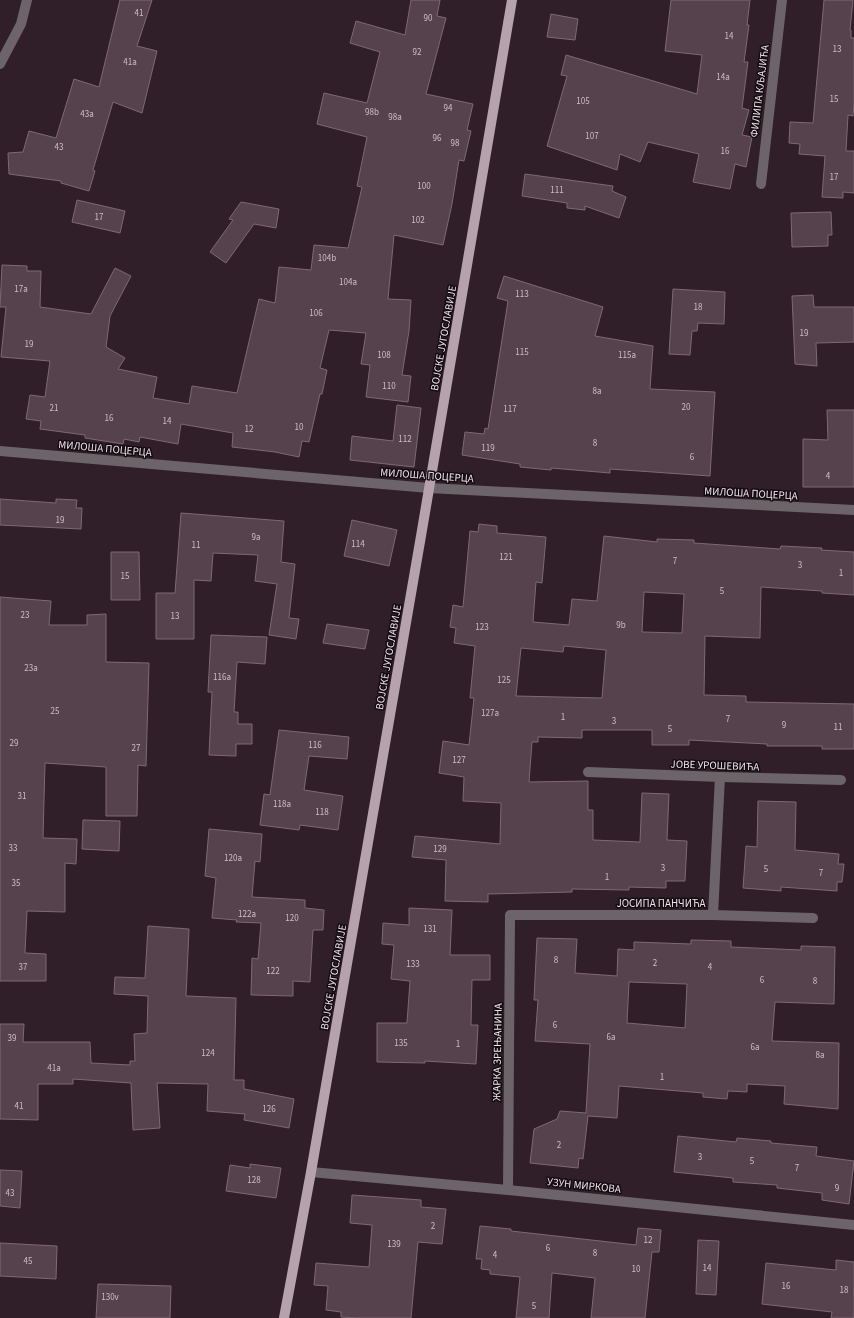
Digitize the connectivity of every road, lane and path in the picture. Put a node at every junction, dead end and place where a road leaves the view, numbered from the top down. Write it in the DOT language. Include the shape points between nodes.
graph roads {
  1 [pos="26,0"];
  2 [pos="512,0"];
  3 [pos="782,0"];
  4 [pos="0,64"];
  5 [pos="761,184"];
  6 [pos="0,451"];
  7 [pos="429,488"];
  8 [pos="854,510"];
  9 [pos="588,772"];
  10 [pos="720,777"];
  11 [pos="841,780"];
  12 [pos="510,915"];
  13 [pos="713,915"];
  14 [pos="813,918"];
  15 [pos="312,1172"];
  16 [pos="508,1190"];
  17 [pos="854,1225"];
  18 [pos="284,1318"];
  1 -- 4 [label="street" via="21,24"];
  2 -- 7 [label="main road, ВОЈСКЕ ЈУГОСЛАВИЈЕ"];
  3 -- 5 [label="street, ФИЛИПА КЉАЈИЋА"];
  6 -- 7 [label="street, МИЛОША ПОЦЕРЦА"];
  7 -- 8 [label="street, МИЛОША ПОЦЕРЦА"];
  7 -- 15 [label="main road, ВОЈСКЕ ЈУГОСЛАВИЈЕ"];
  9 -- 10 [label="street, ЈОВЕ УРОШЕВИЋА"];
  10 -- 11 [label="street, ЈОВЕ УРОШЕВИЋА"];
  10 -- 13 [label="street"];
  12 -- 13 [label="street, ЈОСИПА ПАНЧИЋА"];
  12 -- 16 [label="street, ЖАРКА ЗРЕЊАНИНА"];
  13 -- 14 [label="street, ЈОСИПА ПАНЧИЋА"];
  15 -- 16 [label="street, УЗУН МИРКОВА"];
  15 -- 18 [label="main road, ВОЈСКЕ ЈУГОСЛАВИЈЕ"];
  16 -- 17 [label="street, УЗУН МИРКОВА"];
}
